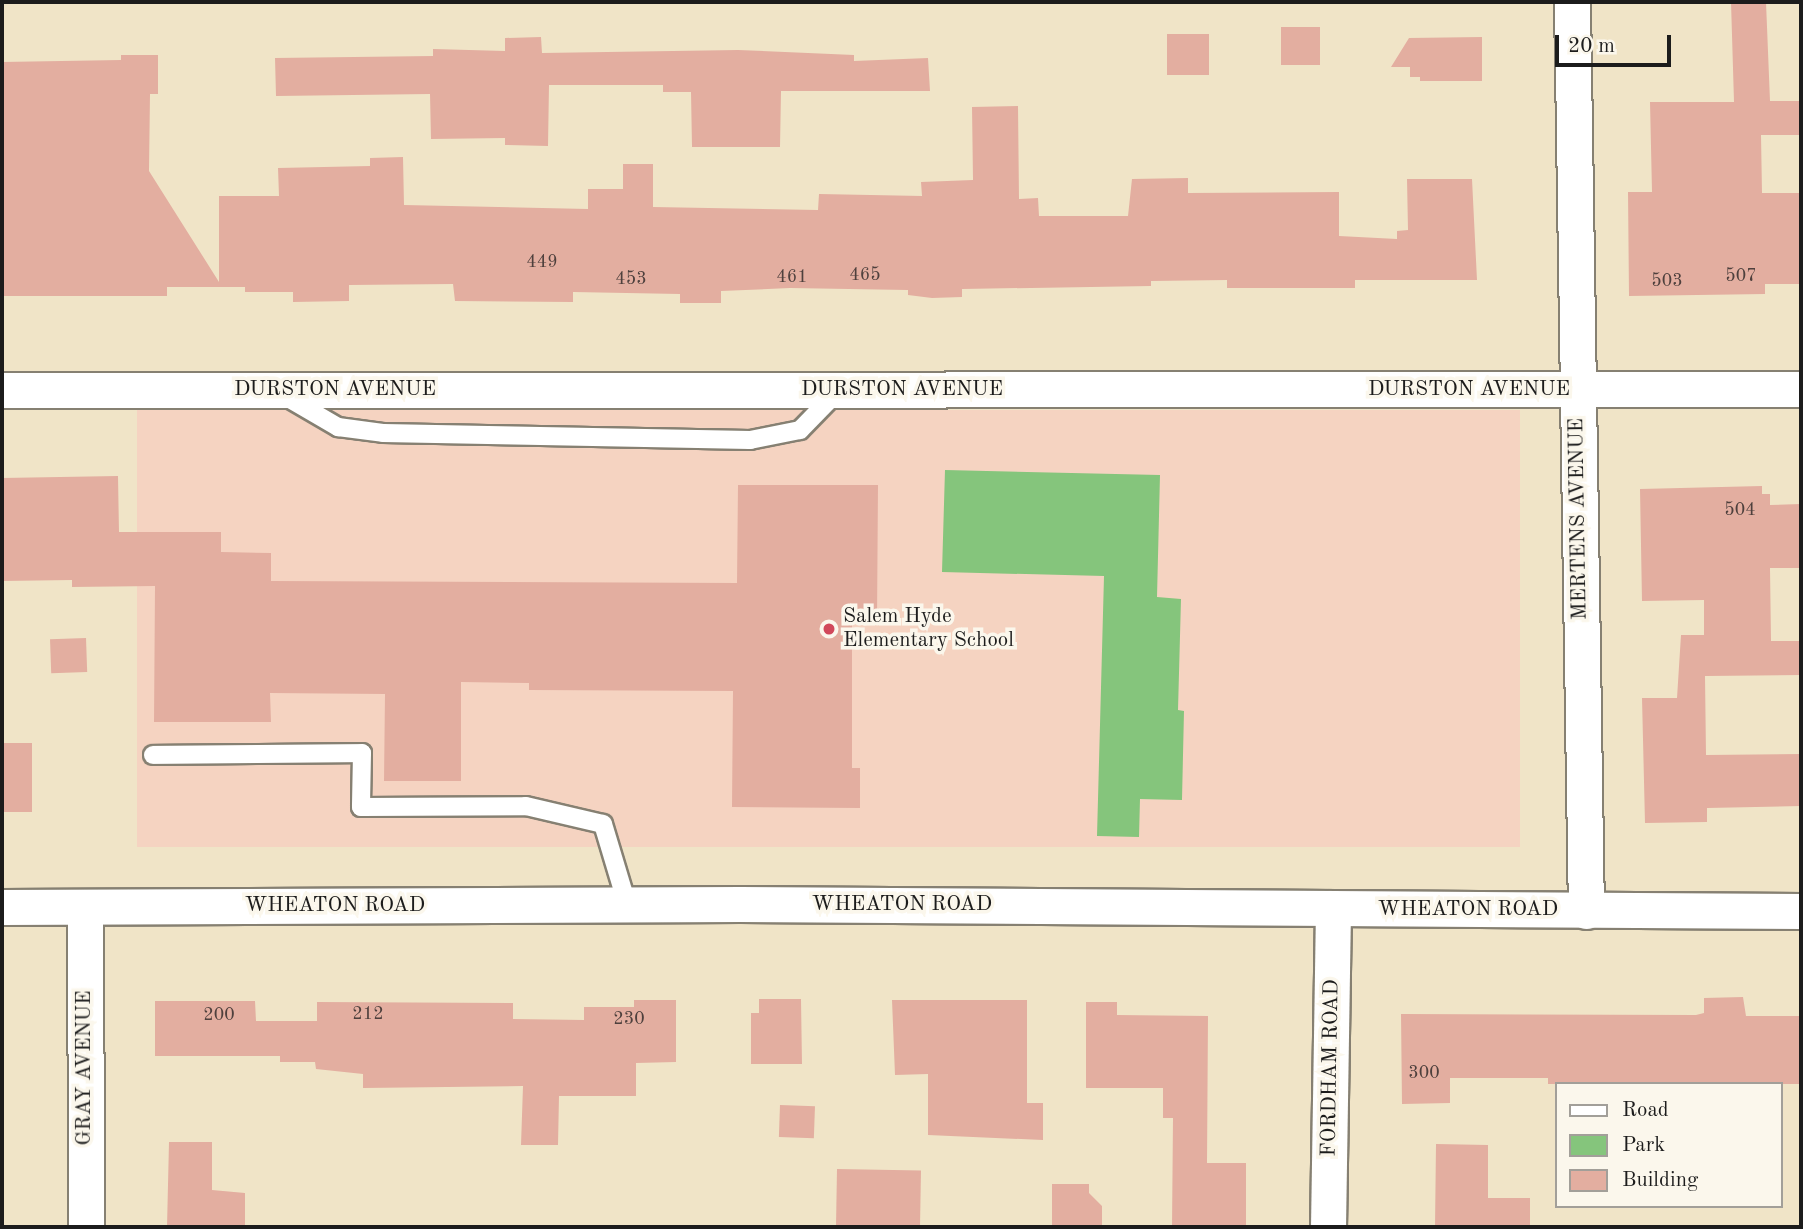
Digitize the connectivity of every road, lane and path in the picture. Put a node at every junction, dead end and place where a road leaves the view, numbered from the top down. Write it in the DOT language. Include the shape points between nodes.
graph roads {
  1 [pos="1572,2"];
  2 [pos="1801,389"];
  3 [pos="2,390"];
  4 [pos="274,390"];
  5 [pos="840,390"];
  6 [pos="1576,390"];
  7 [pos="153,755"];
  8 [pos="626,904"];
  9 [pos="2,907"];
  10 [pos="85,908"];
  11 [pos="1333,908"];
  12 [pos="1586,911"];
  13 [pos="1801,911"];
  14 [pos="86,1227"];
  15 [pos="1328,1227"];
  1 -- 6 [label="street, MERTENS AVENUE"];
  2 -- 6 [label="street, DURSTON AVENUE"];
  3 -- 4 [label="street, DURSTON AVENUE"];
  4 -- 5 [label="street, DURSTON AVENUE"];
  4 -- 5 [label="lane" via="338,427 383,433 750,440 800,430"];
  5 -- 6 [label="street, DURSTON AVENUE"];
  6 -- 12 [label="street, MERTENS AVENUE"];
  7 -- 8 [label="lane" via="362,753 361,807 526,806 603,824"];
  8 -- 10 [label="street, WHEATON ROAD"];
  8 -- 11 [label="street, WHEATON ROAD"];
  9 -- 10 [label="street, WHEATON ROAD"];
  10 -- 14 [label="street, GRAY AVENUE"];
  11 -- 12 [label="street, WHEATON ROAD"];
  11 -- 15 [label="street, FORDHAM ROAD"];
  12 -- 13 [label="street, WHEATON ROAD"];
}
